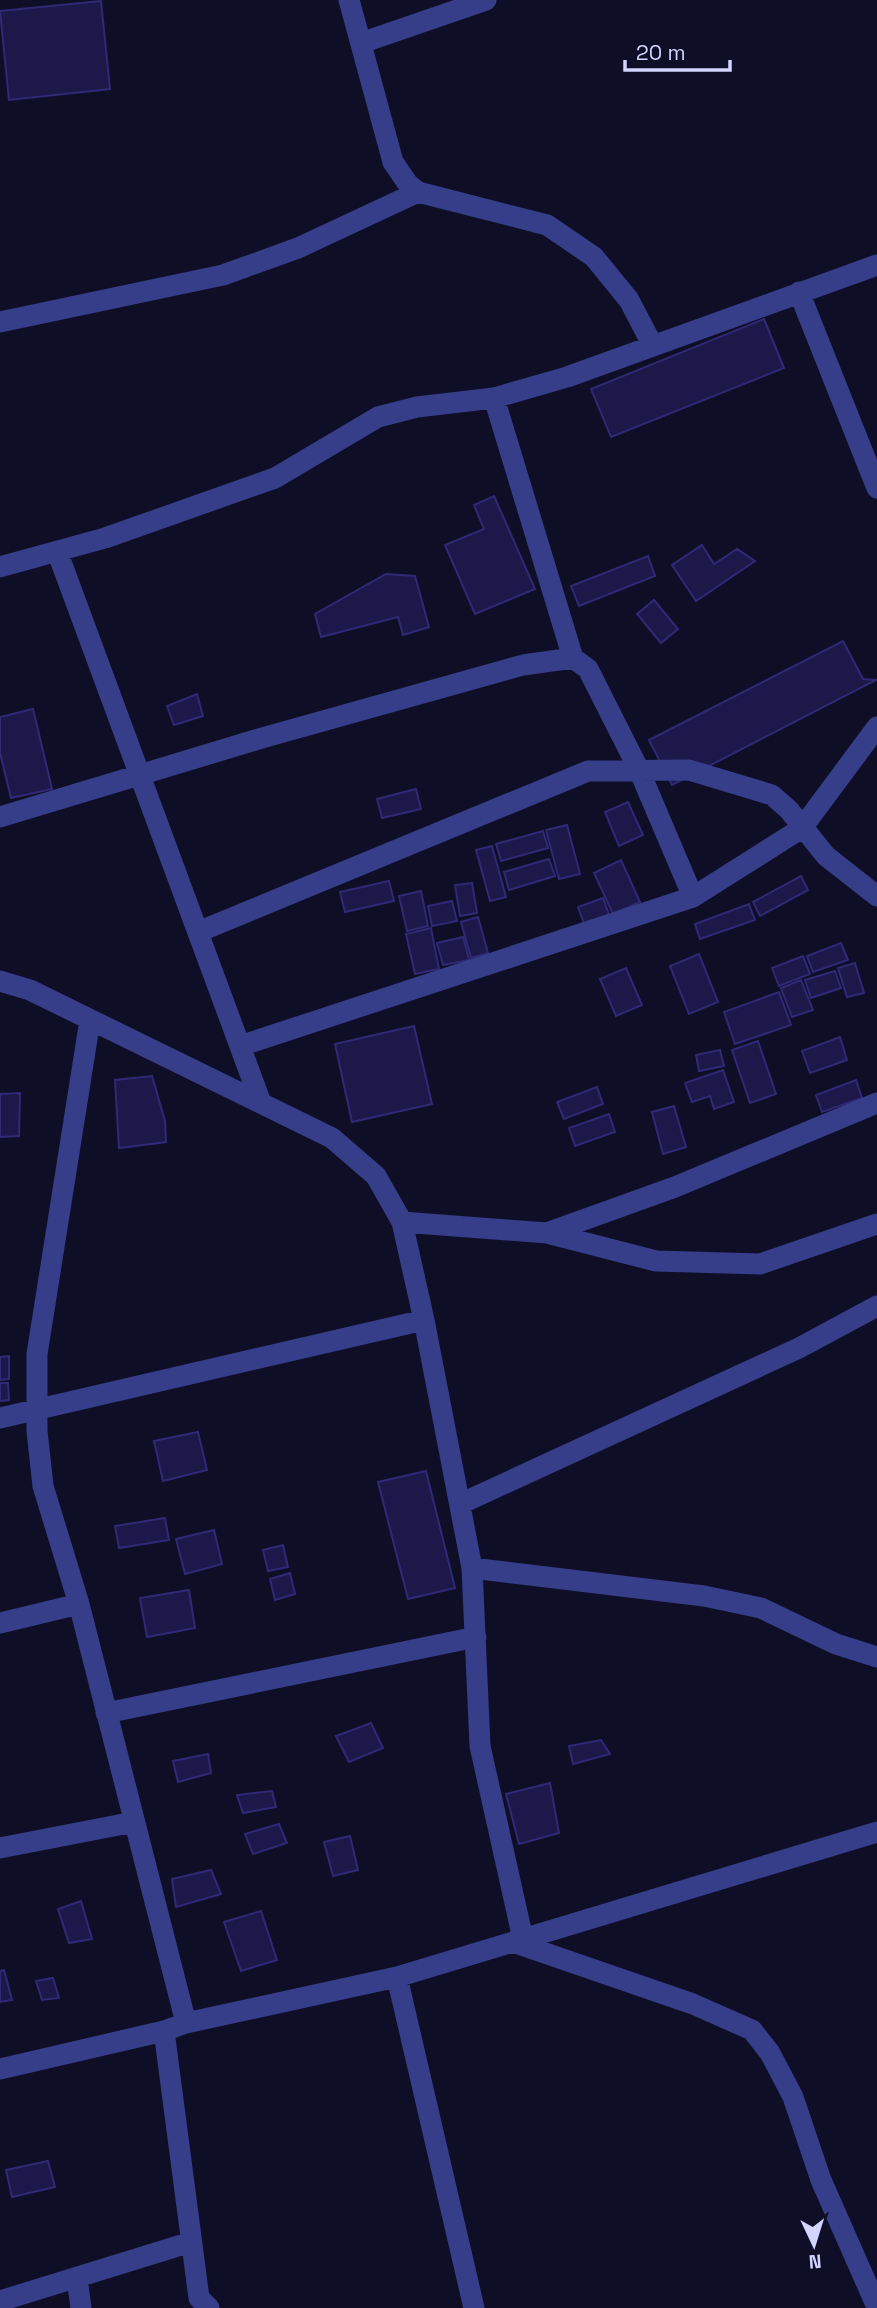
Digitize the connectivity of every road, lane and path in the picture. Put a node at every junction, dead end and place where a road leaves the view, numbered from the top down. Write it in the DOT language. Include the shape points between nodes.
graph roads {
  1 [pos="349,0"];
  2 [pos="486,0"];
  3 [pos="361,43"];
  4 [pos="418,192"];
  5 [pos="877,265"];
  6 [pos="799,292"];
  7 [pos="0,322"];
  8 [pos="653,346"];
  9 [pos="494,398"];
  10 [pos="877,488"];
  11 [pos="57,551"];
  12 [pos="0,567"];
  13 [pos="573,658"];
  14 [pos="877,727"];
  15 [pos="639,770"];
  16 [pos="139,775"];
  17 [pos="0,817"];
  18 [pos="802,828"];
  19 [pos="877,896"];
  20 [pos="693,897"];
  21 [pos="198,932"];
  22 [pos="0,981"];
  23 [pos="90,1020"];
  24 [pos="240,1046"];
  25 [pos="261,1103"];
  26 [pos="877,1103"];
  27 [pos="402,1222"];
  28 [pos="877,1224"];
  29 [pos="547,1233"];
  30 [pos="877,1306"];
  31 [pos="424,1320"];
  32 [pos="36,1409"];
  33 [pos="0,1418"];
  34 [pos="460,1504"];
  35 [pos="472,1568"];
  36 [pos="79,1604"];
  37 [pos="0,1623"];
  38 [pos="476,1637"];
  39 [pos="877,1657"];
  40 [pos="106,1713"];
  41 [pos="134,1822"];
  42 [pos="877,1832"];
  43 [pos="0,1849"];
  44 [pos="518,1940"];
  45 [pos="397,1977"];
  46 [pos="186,2023"];
  47 [pos="164,2031"];
  48 [pos="0,2069"];
  49 [pos="191,2242"];
  50 [pos="76,2278"];
  51 [pos="0,2301"];
  52 [pos="877,2307"];
  53 [pos="80,2308"];
  54 [pos="209,2308"];
  55 [pos="474,2308"];
  1 -- 3 [label="street"];
  2 -- 3 [label="street"];
  3 -- 4 [label="street" via="393,162"];
  4 -- 7 [label="street" via="298,248 223,275"];
  4 -- 8 [label="street" via="547,225 594,257 629,300"];
  5 -- 6 [label="street"];
  6 -- 8 [label="street"];
  6 -- 10 [label="street"];
  8 -- 9 [label="street"];
  9 -- 11 [label="street" via="417,407 378,417 275,478"];
  9 -- 13 [label="street"];
  11 -- 12 [label="street"];
  11 -- 16 [label="street"];
  13 -- 15 [label="street" via="588,669"];
  13 -- 16 [label="street" via="523,665"];
  14 -- 18 [label="street"];
  15 -- 18 [label="street" via="689,770 772,795"];
  15 -- 20 [label="street"];
  15 -- 21 [label="street" via="588,771"];
  16 -- 17 [label="street"];
  16 -- 21 [label="street"];
  18 -- 19 [label="street" via="826,856"];
  18 -- 20 [label="street"];
  20 -- 24 [label="street"];
  21 -- 24 [label="street"];
  22 -- 23 [label="street" via="30,990"];
  23 -- 25 [label="street"];
  23 -- 32 [label="street" via="37,1354"];
  24 -- 25 [label="street"];
  25 -- 27 [label="street" via="332,1138 376,1176"];
  26 -- 29 [label="street" via="675,1187"];
  27 -- 29 [label="street"];
  27 -- 31 [label="street"];
  28 -- 29 [label="street" via="760,1264 656,1261"];
  30 -- 34 [label="street" via="799,1348"];
  31 -- 32 [label="street"];
  31 -- 34 [label="street"];
  32 -- 33 [label="street"];
  32 -- 36 [label="street" via="43,1486"];
  34 -- 35 [label="street"];
  35 -- 38 [label="street"];
  35 -- 39 [label="street" via="704,1596 761,1608 836,1644"];
  36 -- 37 [label="street"];
  36 -- 40 [label="street"];
  38 -- 40 [label="street"];
  38 -- 44 [label="street" via="480,1746"];
  40 -- 41 [label="street"];
  41 -- 43 [label="street"];
  41 -- 46 [label="street"];
  42 -- 44 [label="street"];
  44 -- 45 [label="street"];
  44 -- 52 [label="street" via="752,2030 793,2097 821,2180"];
  45 -- 46 [label="street"];
  45 -- 55 [label="street"];
  46 -- 47 [label="street"];
  47 -- 48 [label="street"];
  47 -- 49 [label="street"];
  49 -- 50 [label="street"];
  49 -- 54 [label="street" via="199,2298"];
  50 -- 51 [label="street"];
  50 -- 53 [label="street"];
}
